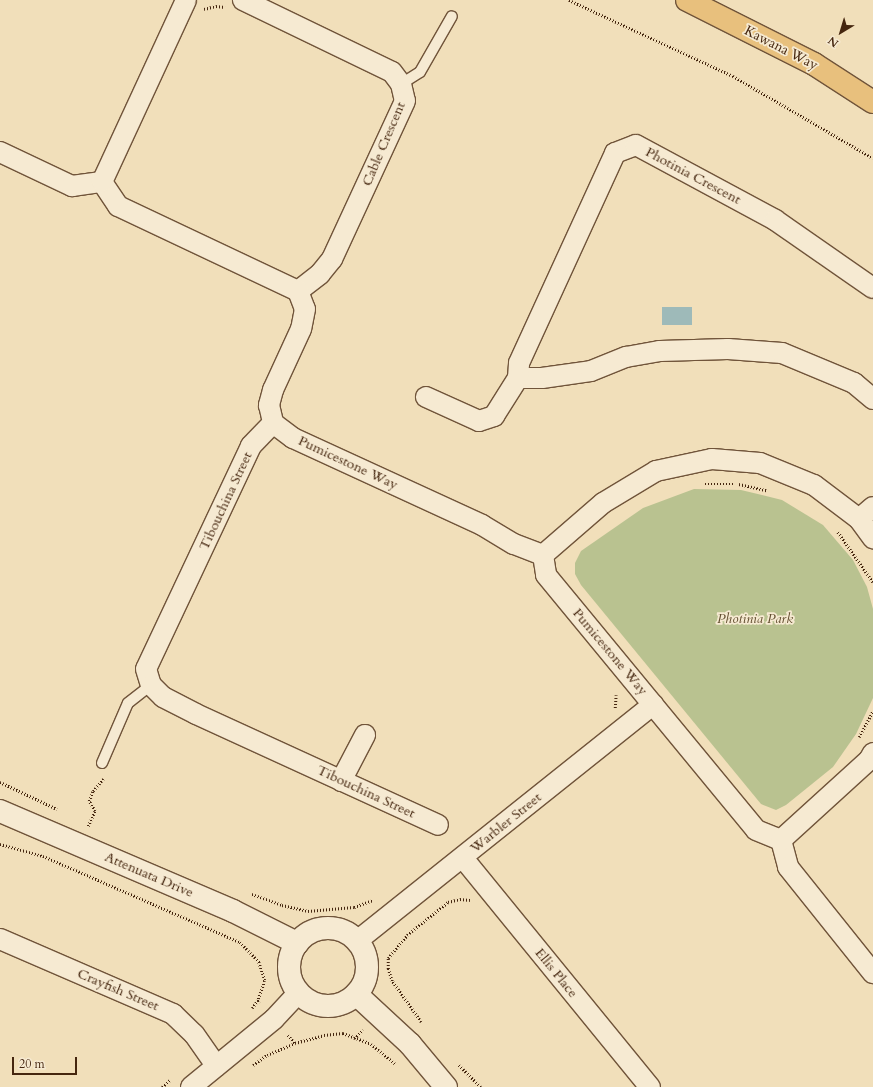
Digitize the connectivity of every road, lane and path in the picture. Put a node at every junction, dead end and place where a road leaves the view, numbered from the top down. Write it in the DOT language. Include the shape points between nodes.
graph roads {
  1 [pos="569,0"];
  2 [pos="687,0"];
  3 [pos="238,5"];
  4 [pos="192,6"];
  5 [pos="452,16"];
  6 [pos="401,84"];
  7 [pos="873,102"];
  8 [pos="0,152"];
  9 [pos="873,158"];
  10 [pos="102,182"];
  11 [pos="873,288"];
  12 [pos="298,291"];
  13 [pos="518,378"];
  14 [pos="426,397"];
  15 [pos="873,399"];
  16 [pos="273,423"];
  17 [pos="703,484"];
  18 [pos="769,490"];
  19 [pos="866,513"];
  20 [pos="835,528"];
  21 [pos="873,538"];
  22 [pos="543,555"];
  23 [pos="873,582"];
  24 [pos="151,685"];
  25 [pos="614,689"];
  26 [pos="653,705"];
  27 [pos="613,712"];
  28 [pos="364,735"];
  29 [pos="872,759"];
  30 [pos="102,762"];
  31 [pos="104,777"];
  32 [pos="341,781"];
  33 [pos="0,782"];
  34 [pos="0,811"];
  35 [pos="62,812"];
  36 [pos="82,822"];
  37 [pos="88,824"];
  38 [pos="438,825"];
  39 [pos="96,828"];
  40 [pos="781,840"];
  41 [pos="0,844"];
  42 [pos="463,858"];
  43 [pos="248,892"];
  44 [pos="381,897"];
  45 [pos="474,901"];
  46 [pos="0,939"];
  47 [pos="357,941"];
  48 [pos="297,943"];
  49 [pos="873,973"];
  50 [pos="298,993"];
  51 [pos="356,994"];
  52 [pos="263,1005"];
  53 [pos="422,1023"];
  54 [pos="288,1035"];
  55 [pos="295,1043"];
  56 [pos="453,1059"];
  57 [pos="216,1066"];
  58 [pos="250,1068"];
  59 [pos="402,1070"];
  60 [pos="191,1087"];
  61 [pos="446,1087"];
  62 [pos="481,1087"];
  63 [pos="650,1087"];
  1 -- 9 [label="path" via="733,76"];
  2 -- 7 [label="main road, Kawana Way" via="814,64"];
  3 -- 4 [label="path"];
  3 -- 6 [label="street, Cable Crescent" via="392,72"];
  4 -- 10 [label="street"];
  5 -- 6 [label="lane" via="420,72"];
  6 -- 12 [label="street, Cable Crescent" via="405,101 332,260 320,274"];
  8 -- 10 [label="street" via="72,186"];
  10 -- 12 [label="street" via="118,206"];
  11 -- 13 [label="street, Photinia Crescent" via="775,220 636,145 615,153 519,364"];
  12 -- 16 [label="street" via="305,309 301,329 273,390 269,405"];
  13 -- 14 [label="street, Photinia Crescent" via="494,416 479,422"];
  13 -- 15 [label="street" via="542,378 591,371 626,357 660,351 738,350 782,353 854,383"];
  16 -- 22 [label="street, Pumicestone Way" via="293,438 482,525 514,544"];
  16 -- 24 [label="street, Tibouchina Street" via="251,446 146,669"];
  17 -- 18 [label="path" via="739,484"];
  19 -- 21 [label="street"];
  19 -- 22 [label="street" via="814,485 760,464 712,459 656,471 603,503"];
  20 -- 23 [label="path"];
  22 -- 26 [label="street, Pumicestone Way" via="546,575"];
  24 -- 30 [label="lane" via="128,703"];
  24 -- 32 [label="street, Tibouchina Street" via="163,697"];
  25 -- 27 [label="path" via="617,701"];
  26 -- 40 [label="street, Pumicestone Way" via="756,830"];
  26 -- 42 [label="street, Warbler Street"];
  28 -- 32 [label="street"];
  29 -- 40 [label="street"];
  31 -- 37 [label="path" via="89,801 95,811"];
  32 -- 38 [label="street, Tibouchina Street"];
  33 -- 35 [label="path"];
  34 -- 48 [label="street, Attenuata Drive" via="233,911"];
  36 -- 37 [label="path"];
  37 -- 39 [label="path"];
  40 -- 49 [label="street" via="788,867"];
  41 -- 52 [label="path" via="43,856 240,942 259,962 265,980 258,1000"];
  42 -- 47 [label="street, Warbler Street"];
  42 -- 63 [label="street, Ellis Place"];
  43 -- 44 [label="path" via="282,906 308,911 354,907"];
  45 -- 53 [label="path" via="460,898 448,902 407,936 388,958 392,981"];
  46 -- 57 [label="street, Crayfish Street" via="173,1014 194,1034"];
  47 -- 48 [label="street" via="348,933 335,928 322,928 310,931"];
  47 -- 51 [label="street" via="365,956 367,974"];
  48 -- 50 [label="street" via="289,959 288,972"];
  50 -- 51 [label="street" via="308,1001 333,1006 346,1002"];
  50 -- 57 [label="street" via="274,1019"];
  51 -- 61 [label="street" via="410,1044"];
  54 -- 55 [label="path"];
  55 -- 58 [label="path" via="267,1055"];
  55 -- 59 [label="path" via="343,1033 371,1044"];
  56 -- 62 [label="path"];
  57 -- 60 [label="street"];
}
